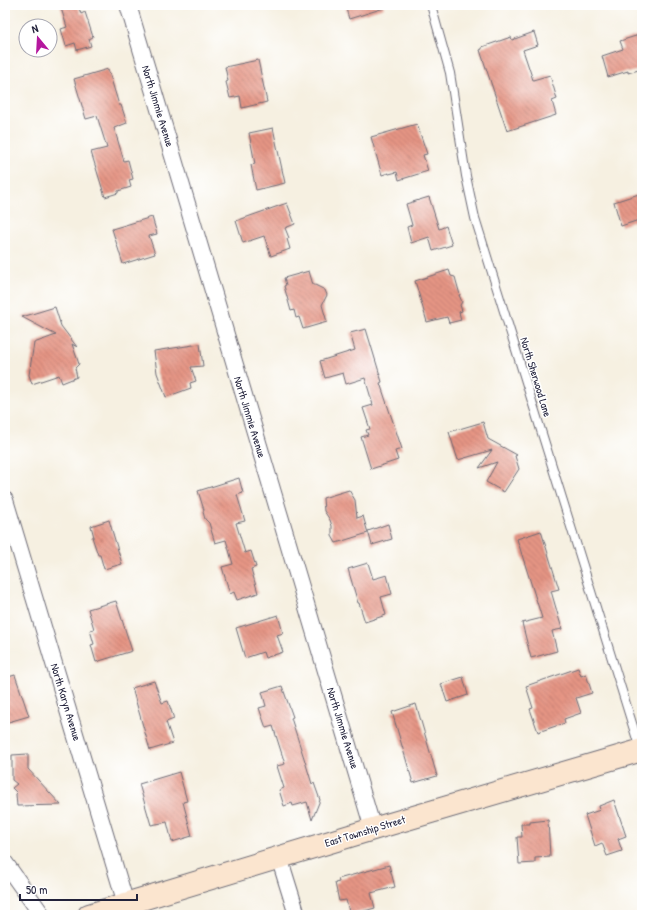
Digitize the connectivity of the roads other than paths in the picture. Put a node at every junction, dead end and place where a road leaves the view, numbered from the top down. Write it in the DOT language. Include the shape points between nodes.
graph roads {
  1 [pos="128,5"];
  2 [pos="431,5"];
  3 [pos="5,500"];
  4 [pos="641,750"];
  5 [pos="373,829"];
  6 [pos="279,858"];
  7 [pos="5,863"];
  8 [pos="126,904"];
  9 [pos="42,915"];
  10 [pos="89,915"];
  11 [pos="297,915"];
  1 -- 5 [label="street, North Jimmie Avenue"];
  2 -- 4 [label="lane, North Sherwood Lane" via="450,73 475,218"];
  3 -- 8 [label="street, North Karyn Avenue"];
  4 -- 5 [label="street, East Township Street"];
  5 -- 6 [label="street, East Township Street"];
  6 -- 8 [label="street, East Township Street"];
  6 -- 11 [label="street"];
  7 -- 9 [label="street"];
  8 -- 10 [label="street, East Township Street"];
}
